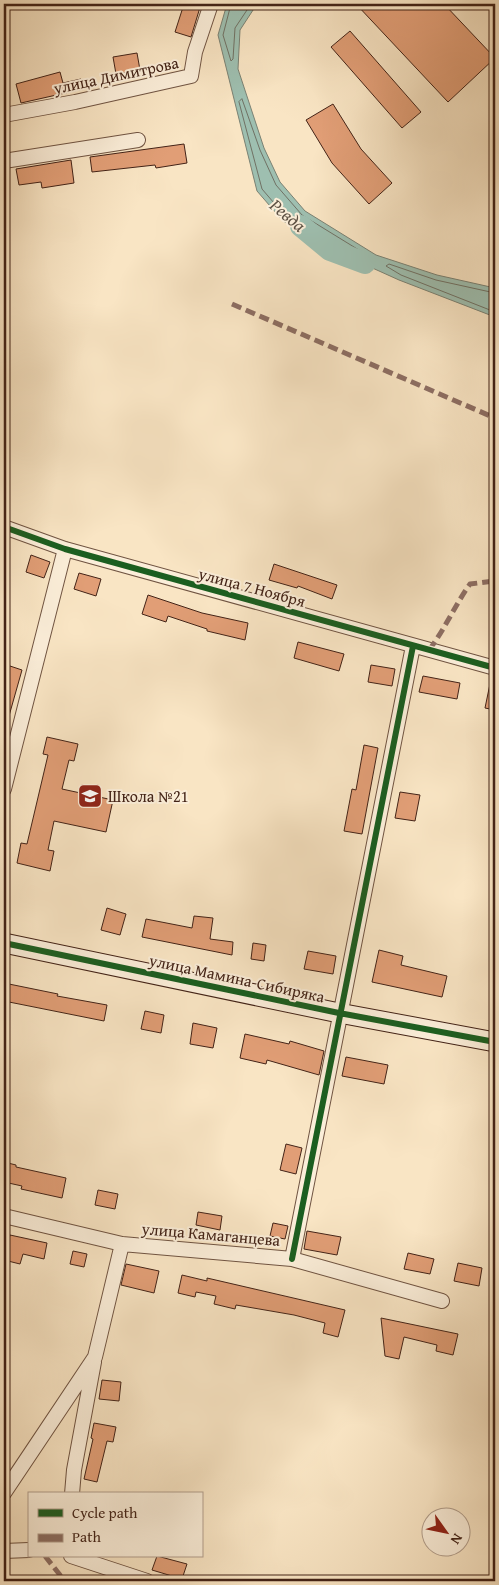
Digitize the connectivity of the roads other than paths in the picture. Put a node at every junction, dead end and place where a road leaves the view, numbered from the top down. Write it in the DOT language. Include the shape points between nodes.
graph roads {
  1 [pos="211,4"];
  2 [pos="4,115"];
  3 [pos="138,140"];
  4 [pos="4,161"];
  5 [pos="4,527"];
  6 [pos="64,549"];
  7 [pos="413,646"];
  8 [pos="495,668"];
  9 [pos="4,789"];
  10 [pos="4,944"];
  11 [pos="339,1013"];
  12 [pos="495,1042"];
  13 [pos="4,1216"];
  14 [pos="122,1244"];
  15 [pos="292,1259"];
  16 [pos="442,1302"];
  17 [pos="95,1357"];
  18 [pos="72,1492"];
  19 [pos="4,1493"];
  20 [pos="28,1550"];
  21 [pos="4,1551"];
  22 [pos="77,1558"];
  23 [pos="147,1581"];
  1 -- 2 [label="street, улица Димитрова" via="195,52 191,76"];
  3 -- 4 [label="street"];
  5 -- 6 [label="street, улица 7 Ноября"];
  6 -- 7 [label="street, улица 7 Ноября"];
  6 -- 9 [label="street"];
  7 -- 8 [label="street, улица 7 Ноября"];
  7 -- 11 [label="street"];
  10 -- 11 [label="street, улица Мамина-Сибиряка"];
  11 -- 12 [label="street, улица Мамина-Сибиряка"];
  11 -- 15 [label="street"];
  13 -- 14 [label="street, улица Камаганцева"];
  14 -- 15 [label="street, улица Камаганцева"];
  14 -- 17 [label="street"];
  15 -- 16 [label="street, улица Камаганцева"];
  17 -- 18 [label="street"];
  17 -- 19 [label="street"];
  20 -- 21 [label="street"];
  22 -- 23 [label="street"];
}
